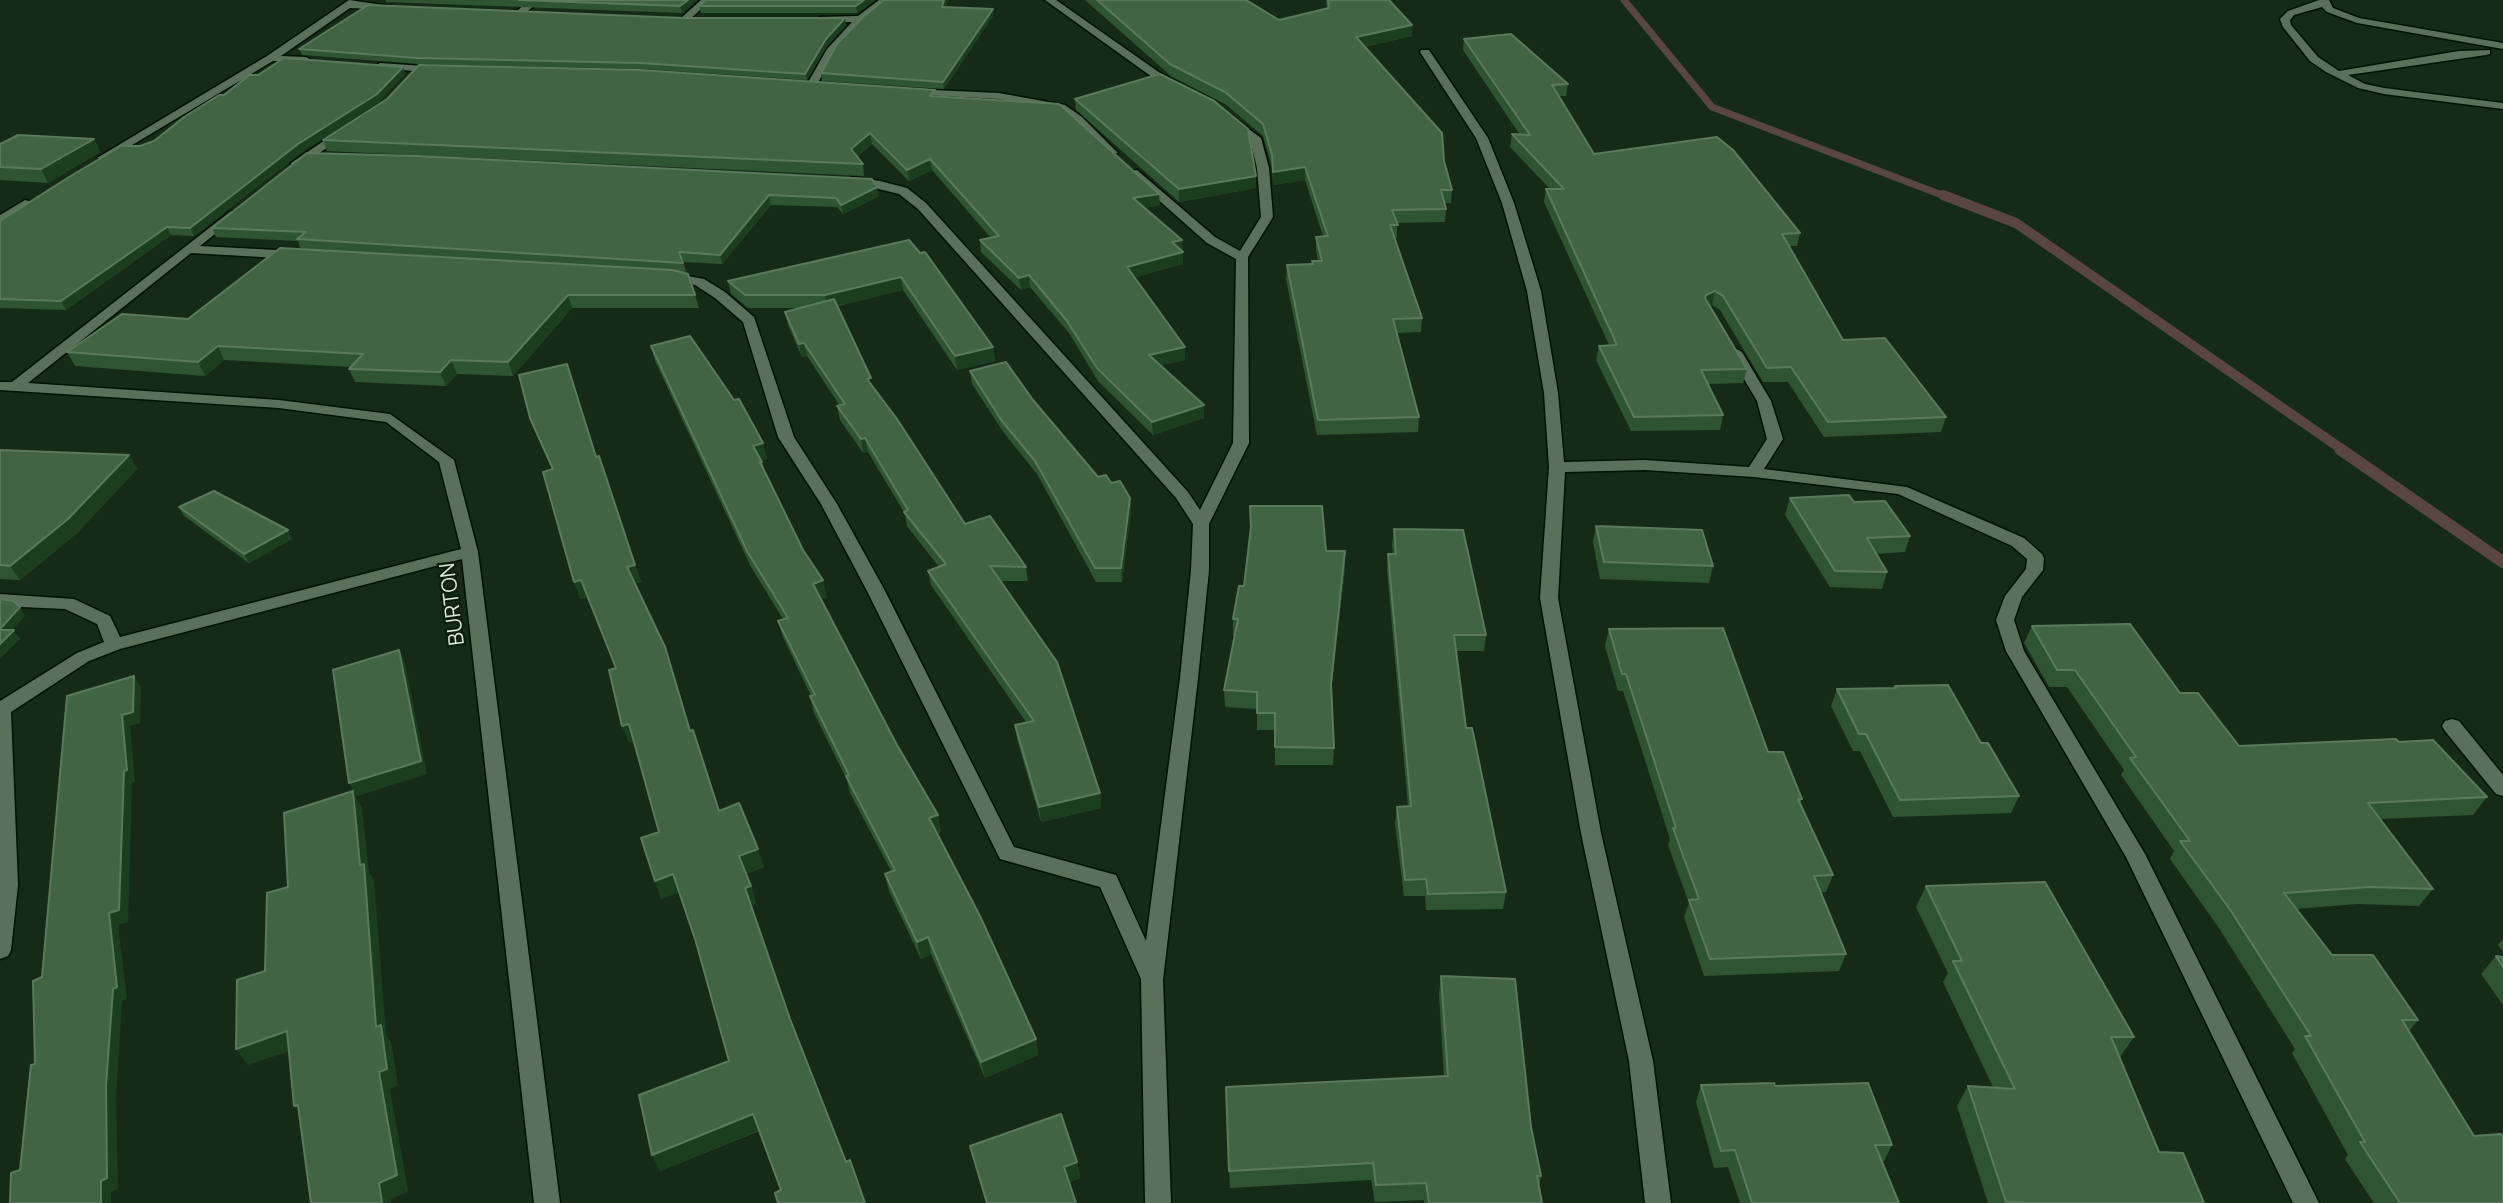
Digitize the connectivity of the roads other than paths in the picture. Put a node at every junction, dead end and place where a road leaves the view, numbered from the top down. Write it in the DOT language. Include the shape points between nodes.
graph roads {
  1 [pos="536,0"];
  2 [pos="706,0"];
  3 [pos="884,0"];
  4 [pos="1050,0"];
  5 [pos="2324,1"];
  6 [pos="351,2"];
  7 [pos="400,7"];
  8 [pos="507,11"];
  9 [pos="521,12"];
  10 [pos="534,12"];
  11 [pos="671,18"];
  12 [pos="685,19"];
  13 [pos="699,19"];
  14 [pos="806,19"];
  15 [pos="860,19"];
  16 [pos="2503,46"];
  17 [pos="2503,51"];
  18 [pos="1425,52"];
  19 [pos="271,58"];
  20 [pos="313,61"];
  21 [pos="367,64"];
  22 [pos="446,70"];
  23 [pos="2337,74"];
  24 [pos="797,85"];
  25 [pos="811,86"];
  26 [pos="823,87"];
  27 [pos="897,91"];
  28 [pos="1193,93"];
  29 [pos="1073,103"];
  30 [pos="2503,106"];
  31 [pos="1061,107"];
  32 [pos="1220,108"];
  33 [pos="352,127"];
  34 [pos="307,156"];
  35 [pos="332,157"];
  36 [pos="92,164"];
  37 [pos="285,173"];
  38 [pos="837,180"];
  39 [pos="37,197"];
  40 [pos="242,207"];
  41 [pos="0,220"];
  42 [pos="188,249"];
  43 [pos="309,256"];
  44 [pos="1242,257"];
  45 [pos="649,275"];
  46 [pos="1730,343"];
  47 [pos="7,387"];
  48 [pos="1557,467"];
  49 [pos="1754,472"];
  50 [pos="1201,524"];
  51 [pos="470,552"];
  52 [pos="0,600"];
  53 [pos="114,645"];
  54 [pos="1,710"];
  55 [pos="2452,726"];
  56 [pos="2503,789"];
  57 [pos="0,950"];
  58 [pos="1152,980"];
  59 [pos="547,1203"];
  60 [pos="1158,1203"];
  61 [pos="1658,1203"];
  62 [pos="2306,1203"];
  1 -- 9 [label="street"];
  2 -- 12 [label="street"];
  3 -- 15 [label="street"];
  4 -- 28 [label="street" via="1129,54 1150,77"];
  5 -- 16 [label="street" via="2330,10 2357,20"];
  5 -- 23 [label="street" via="2291,13 2286,25 2314,59"];
  6 -- 7 [label="street"];
  6 -- 19 [label="street"];
  8 -- 9 [label="street"];
  9 -- 10 [label="street"];
  11 -- 12 [label="street"];
  12 -- 13 [label="street"];
  14 -- 15 [label="street"];
  15 -- 25 [label="street" via="832,50"];
  17 -- 23 [label="street"];
  18 -- 48 [label="street" via="1482,138 1508,203 1534,291 1551,393"];
  19 -- 20 [label="street"];
  19 -- 36 [label="street"];
  21 -- 22 [label="street" via="415,74"];
  23 -- 30 [label="street" via="2393,93"];
  24 -- 25 [label="street"];
  25 -- 26 [label="street"];
  27 -- 31 [label="street" via="999,96"];
  29 -- 31 [label="street"];
  31 -- 44 [label="street" via="1211,240"];
  32 -- 44 [label="street" via="1255,138 1263,168 1267,217"];
  33 -- 34 [label="street"];
  34 -- 35 [label="street"];
  34 -- 37 [label="street"];
  38 -- 50 [label="street" via="903,191 922,206 1182,495"];
  39 -- 41 [label="street"];
  40 -- 42 [label="street"];
  42 -- 43 [label="street"];
  42 -- 47 [label="street"];
  44 -- 50 [label="street" via="1241,443"];
  45 -- 58 [label="street" via="699,282 749,320 786,437 875,589 1007,853 1108,881"];
  46 -- 49 [label="street" via="1763,401 1775,439"];
  47 -- 51 [label="street, BURTON" via="279,404 390,418 446,460"];
  48 -- 49 [label="street" via="1645,465"];
  48 -- 61 [label="street" via="1549,598 1591,833 1642,1061"];
  49 -- 62 [label="street" via="1901,490 2018,542 2036,558 2035,570 2014,596 2005,620 2015,651 2135,854"];
  50 -- 58 [label="street" via="1189,678"];
  51 -- 53 [label="street"];
  51 -- 59 [label="street, BURTON"];
  52 -- 53 [label="street" via="68,603 104,620"];
  53 -- 54 [label="street" via="83,657"];
  54 -- 57 [label="street" via="7,885"];
  55 -- 56 [label="street"];
  58 -- 60 [label="street"];
}
